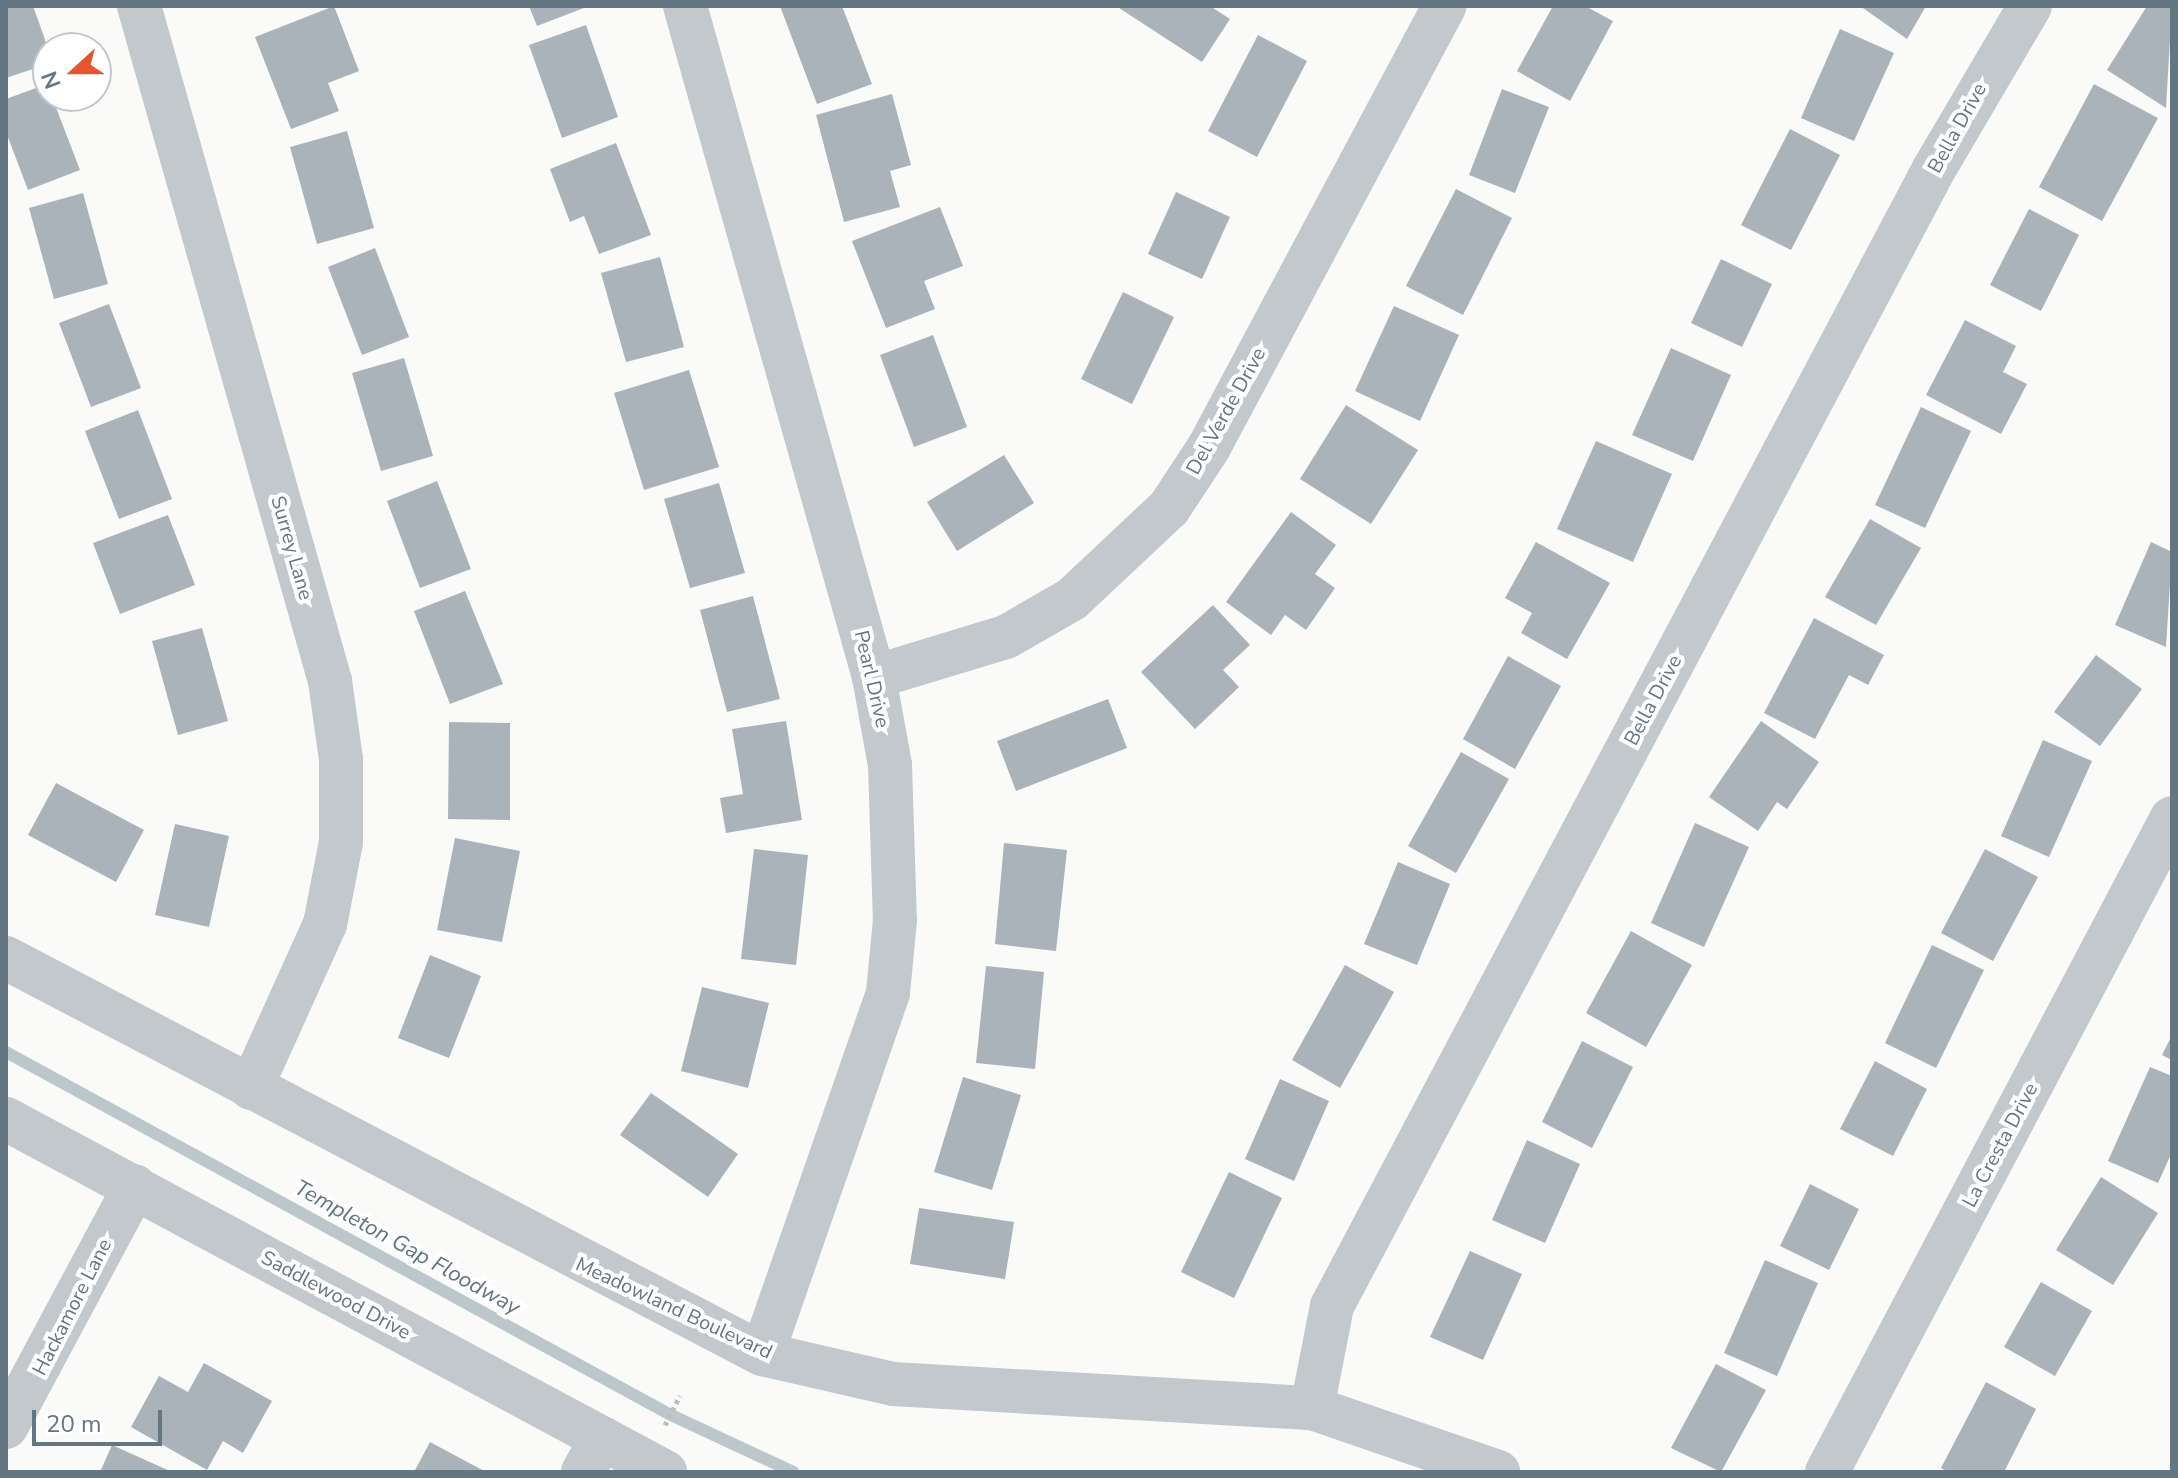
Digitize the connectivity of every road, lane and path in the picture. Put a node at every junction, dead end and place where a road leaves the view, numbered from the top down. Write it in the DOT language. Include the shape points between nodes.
graph roads {
  1 [pos="139,6"];
  2 [pos="685,6"];
  3 [pos="2030,6"];
  4 [pos="1432,10"];
  5 [pos="874,677"];
  6 [pos="2172,818"];
  7 [pos="6,958"];
  8 [pos="251,1088"];
  9 [pos="6,1119"];
  10 [pos="135,1186"];
  11 [pos="762,1354"];
  12 [pos="680,1396"];
  13 [pos="1312,1408"];
  14 [pos="6,1427"];
  15 [pos="662,1454"];
  16 [pos="592,1455"];
  17 [pos="1498,1472"];
  18 [pos="1827,1472"];
  1 -- 8 [label="street, Surrey Lane" via="330,681 341,759 341,842 325,924"];
  2 -- 5 [label="street, Pearl Drive"];
  3 -- 13 [label="street, Bella Drive" via="1934,169 1332,1306"];
  4 -- 5 [label="street, Del Verde Drive" via="1209,447 1169,508 1072,599 1006,637"];
  5 -- 11 [label="street, Pearl Drive" via="890,765 894,845 888,993"];
  6 -- 18 [label="street, La Cresta Drive"];
  7 -- 8 [label="street, Meadowland Boulevard"];
  8 -- 11 [label="street, Meadowland Boulevard"];
  9 -- 10 [label="street, Saddlewood Drive"];
  10 -- 14 [label="street, Hackamore Lane"];
  10 -- 16 [label="street, Saddlewood Drive"];
  11 -- 13 [label="street, Meadowland Boulevard" via="893,1384"];
  12 -- 15 [label="path"];
  13 -- 17 [label="street, Meadowland Boulevard"];
  15 -- 16 [label="street, Saddlewood Drive"];
}
